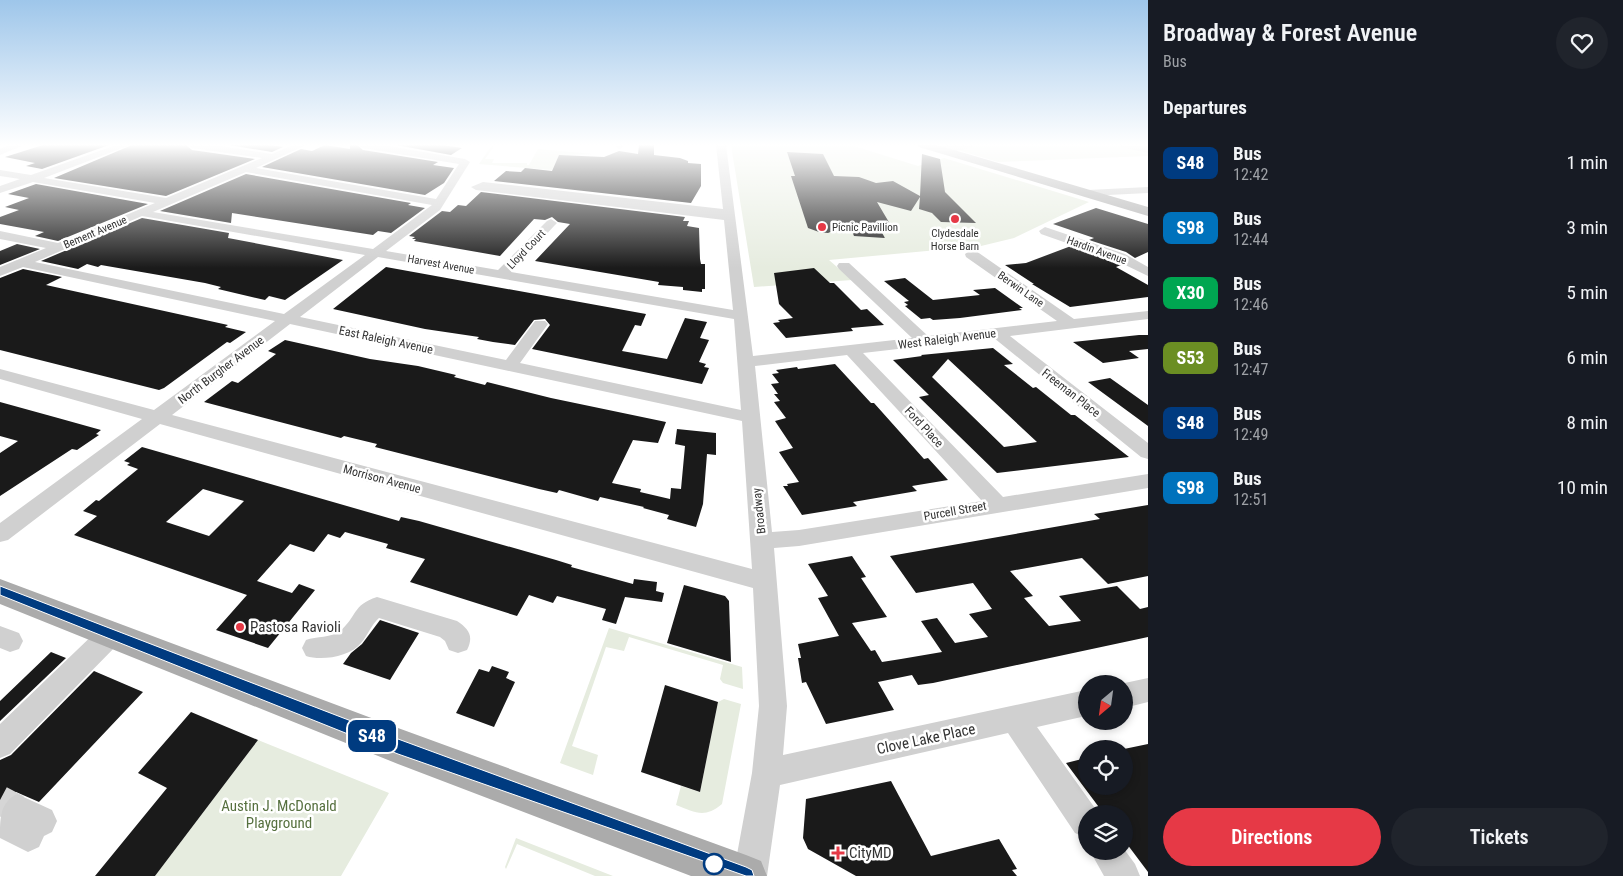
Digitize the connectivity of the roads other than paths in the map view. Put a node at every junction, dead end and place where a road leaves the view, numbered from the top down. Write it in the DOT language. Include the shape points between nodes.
graph roads {
  1 [pos="12,186"];
  2 [pos="73,186"];
  3 [pos="206,186"];
  4 [pos="342,186"];
  5 [pos="450,186"];
  6 [pos="726,186"];
  7 [pos="1063,186"];
  8 [pos="0,190"];
  9 [pos="1148,190"];
  10 [pos="1088,193"];
  11 [pos="571,197"];
  12 [pos="168,202"];
  13 [pos="440,203"];
  14 [pos="146,211"];
  15 [pos="1148,212"];
  16 [pos="729,215"];
  17 [pos="551,223"];
  18 [pos="1045,231"];
  19 [pos="0,235"];
  20 [pos="60,247"];
  21 [pos="380,250"];
  22 [pos="971,254"];
  23 [pos="21,264"];
  24 [pos="844,266"];
  25 [pos="0,272"];
  26 [pos="503,272"];
  27 [pos="1148,272"];
  28 [pos="740,313"];
  29 [pos="1148,316"];
  30 [pos="288,320"];
  31 [pos="540,324"];
  32 [pos="1071,324"];
  33 [pos="996,332"];
  34 [pos="925,342"];
  35 [pos="851,350"];
  36 [pos="746,362"];
  37 [pos="509,367"];
  38 [pos="0,374"];
  39 [pos="157,417"];
  40 [pos="750,417"];
  41 [pos="1148,453"];
  42 [pos="1148,481"];
  43 [pos="997,504"];
  44 [pos="0,534"];
  45 [pos="762,541"];
  46 [pos="765,582"];
  47 [pos="0,591"];
  48 [pos="111,634"];
  49 [pos="458,642"];
  50 [pos="315,648"];
  51 [pos="1148,690"];
  52 [pos="1133,693"];
  53 [pos="1078,706"];
  54 [pos="1016,719"];
  55 [pos="0,744"];
  56 [pos="766,773"];
  57 [pos="1078,810"];
  58 [pos="1112,860"];
  59 [pos="746,876"];
  60 [pos="750,876"];
  61 [pos="1123,876"];
  1 -- 8 [label="street"];
  2 -- 12 [label="street"];
  3 -- 12 [label="street, Bement Avenue"];
  4 -- 13 [label="street"];
  5 -- 13 [label="street, North Burgher Avenue"];
  6 -- 16 [label="street, Broadway"];
  7 -- 10 [label="main road"];
  9 -- 10 [label="street"];
  10 -- 15 [label="main road"];
  11 -- 11 [label="street" via="483,186 476,187"];
  11 -- 16 [label="street"];
  12 -- 14 [label="street, Bement Avenue"];
  13 -- 21 [label="street, North Burgher Avenue"];
  14 -- 20 [label="street, Bement Avenue"];
  14 -- 21 [label="street, Harvest Avenue"];
  16 -- 28 [label="street, Broadway"];
  17 -- 26 [label="street, Lloyd Court"];
  18 -- 27 [label="street, Hardin Avenue" via="1120,257"];
  19 -- 20 [label="street"];
  20 -- 23 [label="street, Bement Avenue"];
  21 -- 26 [label="street, Harvest Avenue"];
  21 -- 30 [label="street, North Burgher Avenue"];
  22 -- 32 [label="street, Berwin Lane"];
  23 -- 25 [label="street, Bement Avenue"];
  23 -- 30 [label="street, East Raleigh Avenue"];
  24 -- 34 [label="street"];
  26 -- 28 [label="street, Harvest Avenue"];
  28 -- 36 [label="street, Broadway"];
  29 -- 32 [label="street, West Raleigh Avenue"];
  30 -- 37 [label="street, East Raleigh Avenue"];
  30 -- 39 [label="street, North Burgher Avenue"];
  31 -- 37 [label="street"];
  32 -- 33 [label="street, West Raleigh Avenue"];
  33 -- 34 [label="street, West Raleigh Avenue"];
  33 -- 41 [label="street, Freeman Place"];
  34 -- 35 [label="street, West Raleigh Avenue"];
  35 -- 36 [label="street, West Raleigh Avenue"];
  35 -- 43 [label="street, Ford Place"];
  36 -- 40 [label="street, Broadway"];
  37 -- 40 [label="street, East Raleigh Avenue"];
  38 -- 39 [label="street, Morrison Avenue"];
  39 -- 44 [label="street, North Burgher Avenue"];
  39 -- 46 [label="street, Morrison Avenue"];
  40 -- 45 [label="street, Broadway"];
  42 -- 43 [label="street, Purcell Street"];
  43 -- 45 [label="street, Purcell Street" via="799,538"];
  45 -- 46 [label="street, Broadway"];
  46 -- 56 [label="street, Broadway" via="773,706"];
  47 -- 48 [label="main road"];
  48 -- 55 [label="street"];
  48 -- 59 [label="main road" via="407,750"];
  49 -- 50 [label="street" via="458,636 448,629 378,607 368,612 348,639"];
  51 -- 52 [label="street"];
  53 -- 54 [label="street, Clove Lake Place"];
  54 -- 56 [label="street, Clove Lake Place"];
  54 -- 57 [label="street"];
  56 -- 60 [label="street, Broadway"];
  58 -- 61 [label="street"];
}
